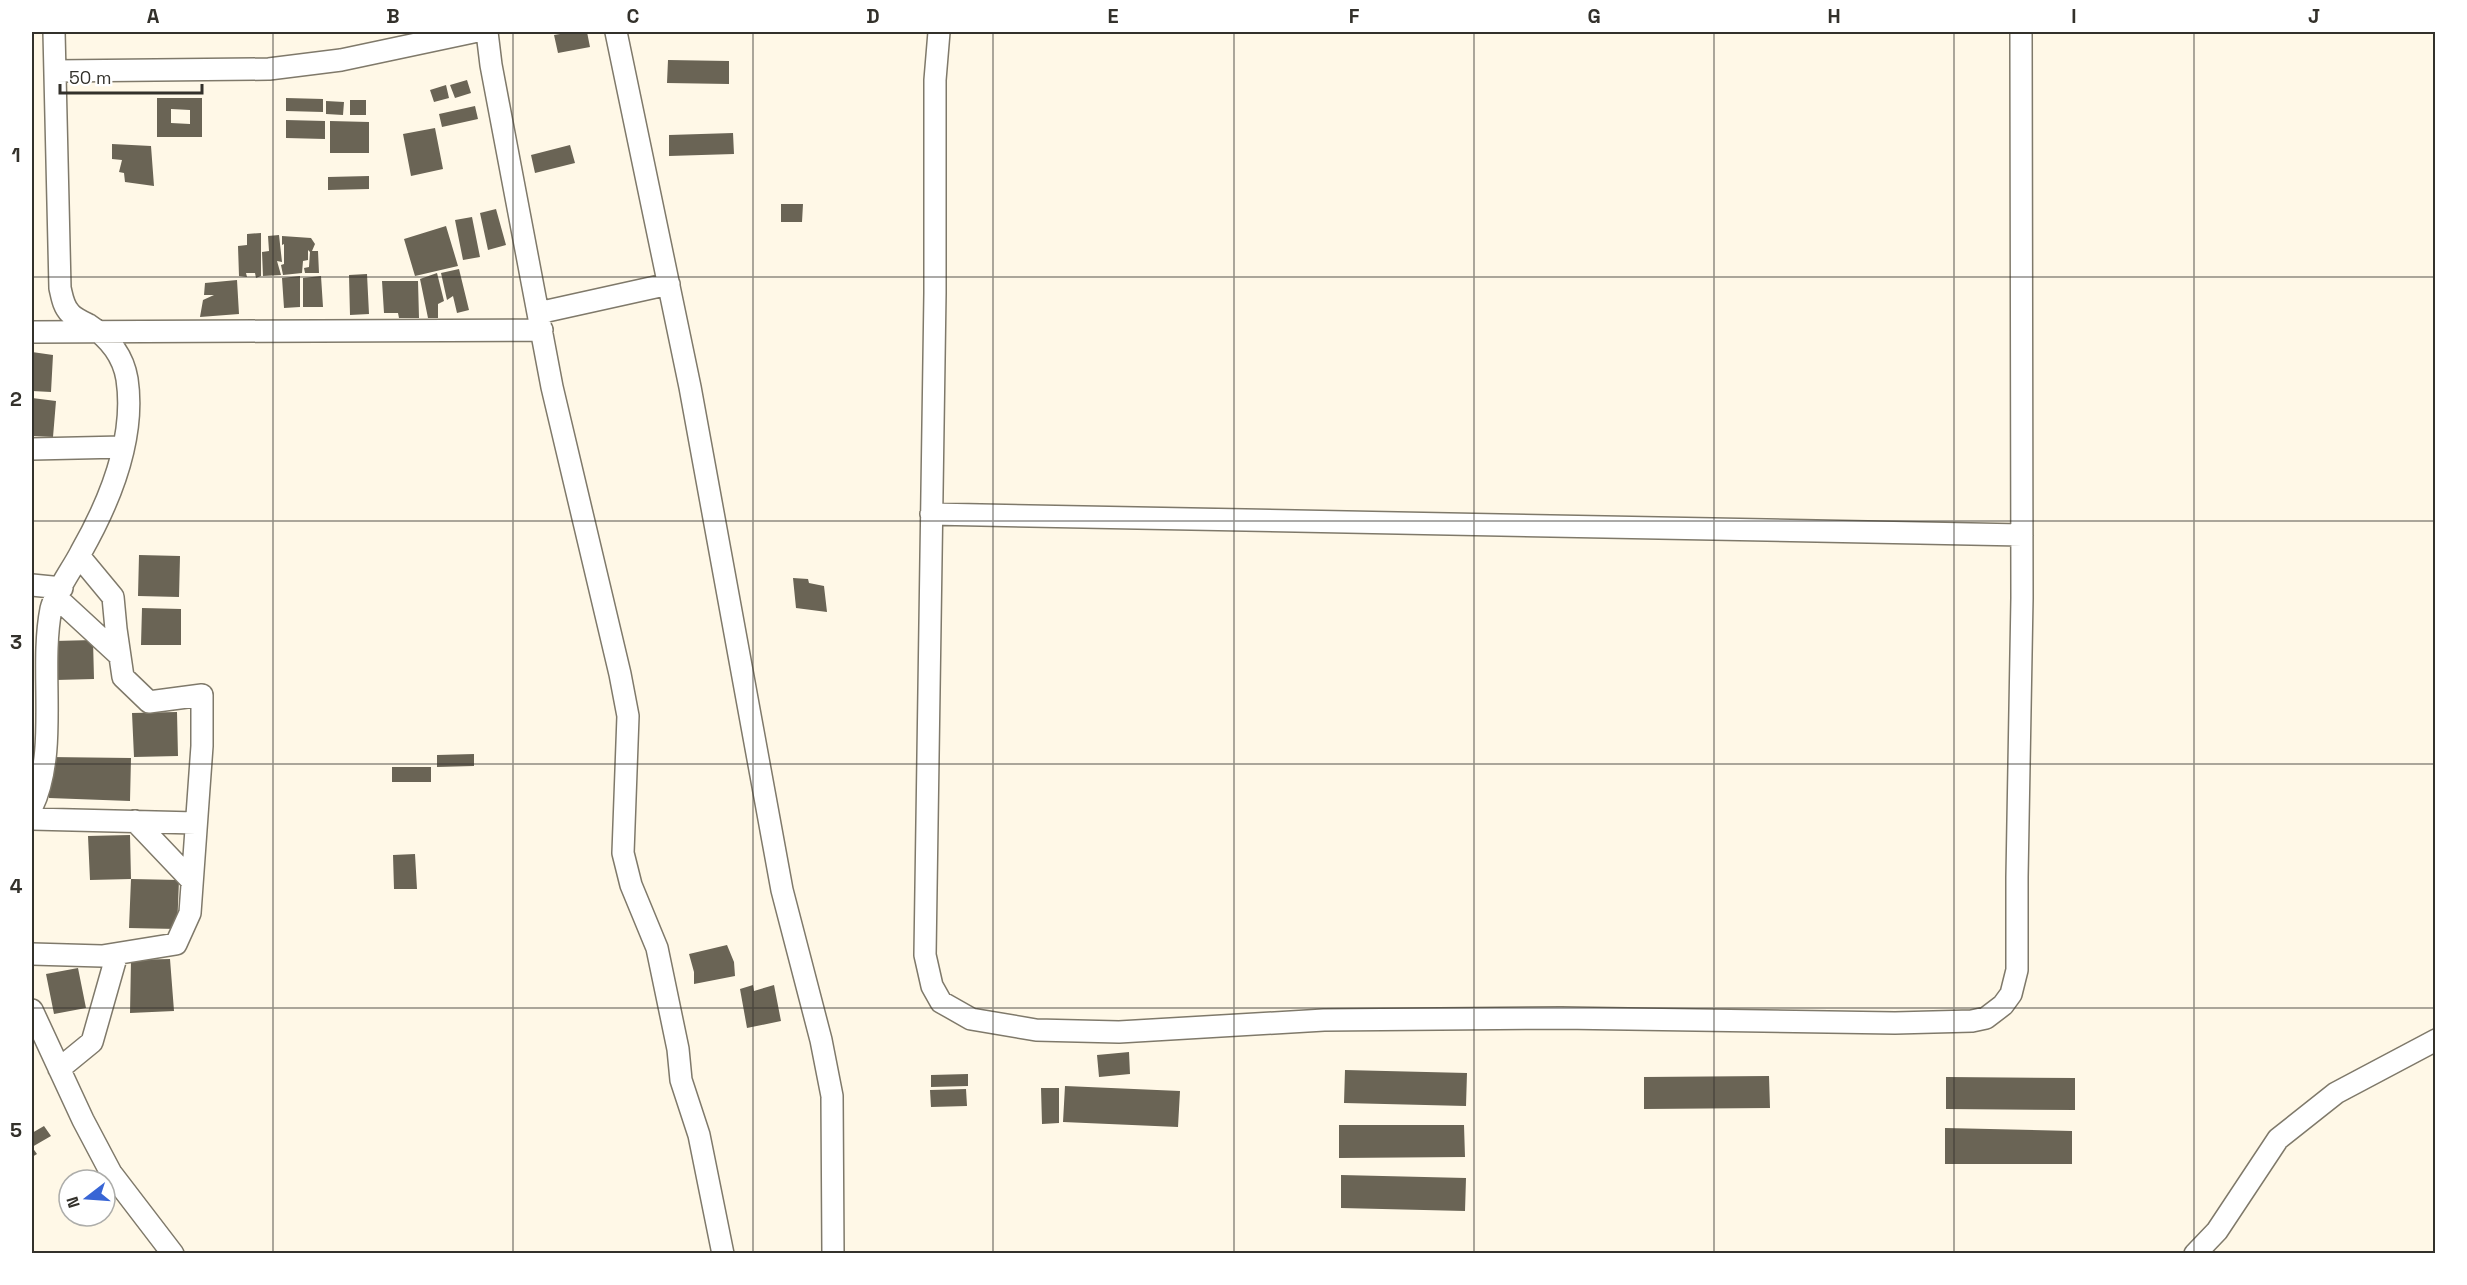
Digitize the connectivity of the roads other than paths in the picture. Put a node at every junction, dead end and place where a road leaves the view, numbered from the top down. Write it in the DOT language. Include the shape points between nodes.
graph roads {
  1 [pos="54,32"];
  2 [pos="473,32"];
  3 [pos="488,32"];
  4 [pos="616,32"];
  5 [pos="939,32"];
  6 [pos="2021,32"];
  7 [pos="55,71"];
  8 [pos="669,284"];
  9 [pos="540,322"];
  10 [pos="32,332"];
  11 [pos="100,332"];
  12 [pos="123,447"];
  13 [pos="32,449"];
  14 [pos="931,514"];
  15 [pos="2022,535"];
  16 [pos="79,556"];
  17 [pos="32,585"];
  18 [pos="59,592"];
  19 [pos="49,627"];
  20 [pos="120,656"];
  21 [pos="32,658"];
  22 [pos="32,807"];
  23 [pos="32,819"];
  24 [pos="135,822"];
  25 [pos="196,823"];
  26 [pos="192,881"];
  27 [pos="32,954"];
  28 [pos="117,954"];
  29 [pos="32,1010"];
  30 [pos="2436,1040"];
  31 [pos="59,1069"];
  32 [pos="156,1231"];
  33 [pos="150,1254"];
  34 [pos="173,1254"];
  35 [pos="723,1254"];
  36 [pos="833,1254"];
  37 [pos="2195,1254"];
  1 -- 7 [label="street"];
  2 -- 7 [label="street" via="341,60 269,69"];
  3 -- 9 [label="street"];
  4 -- 8 [label="street"];
  5 -- 14 [label="street" via="935,80"];
  6 -- 15 [label="street"];
  7 -- 11 [label="street" via="62,300 70,313"];
  8 -- 9 [label="street"];
  8 -- 36 [label="street" via="782,890 832,1096"];
  9 -- 11 [label="street"];
  9 -- 35 [label="street" via="628,716 623,853 631,885 657,948 681,1080 699,1135"];
  10 -- 11 [label="street"];
  11 -- 12 [label="street" via="117,350 127,377 130,418"];
  12 -- 13 [label="street"];
  12 -- 16 [label="street" via="112,488"];
  14 -- 15 [label="street"];
  14 -- 15 [label="street" via="925,955 932,986 941,1002 971,1018 1036,1030 1119,1032 1324,1020 1561,1018 1895,1023 1972,1022 1986,1018 2011,994 2018,970"];
  16 -- 18 [label="street"];
  16 -- 20 [label="street" via="113,597"];
  17 -- 18 [label="street"];
  18 -- 19 [label="street"];
  18 -- 20 [label="street"];
  19 -- 21 [label="street"];
  19 -- 22 [label="street" via="44,760 39,792"];
  20 -- 25 [label="street" via="123,677 149,702 202,695"];
  23 -- 24 [label="street"];
  24 -- 25 [label="street"];
  24 -- 26 [label="street"];
  25 -- 26 [label="street"];
  26 -- 28 [label="street" via="190,914 176,944"];
  27 -- 28 [label="street"];
  28 -- 31 [label="street" via="92,1042"];
  29 -- 31 [label="street"];
  30 -- 37 [label="street" via="2336,1093 2278,1139 2217,1231"];
  31 -- 32 [label="street" via="111,1173"];
  32 -- 33 [label="street"];
  32 -- 34 [label="street"];
}
